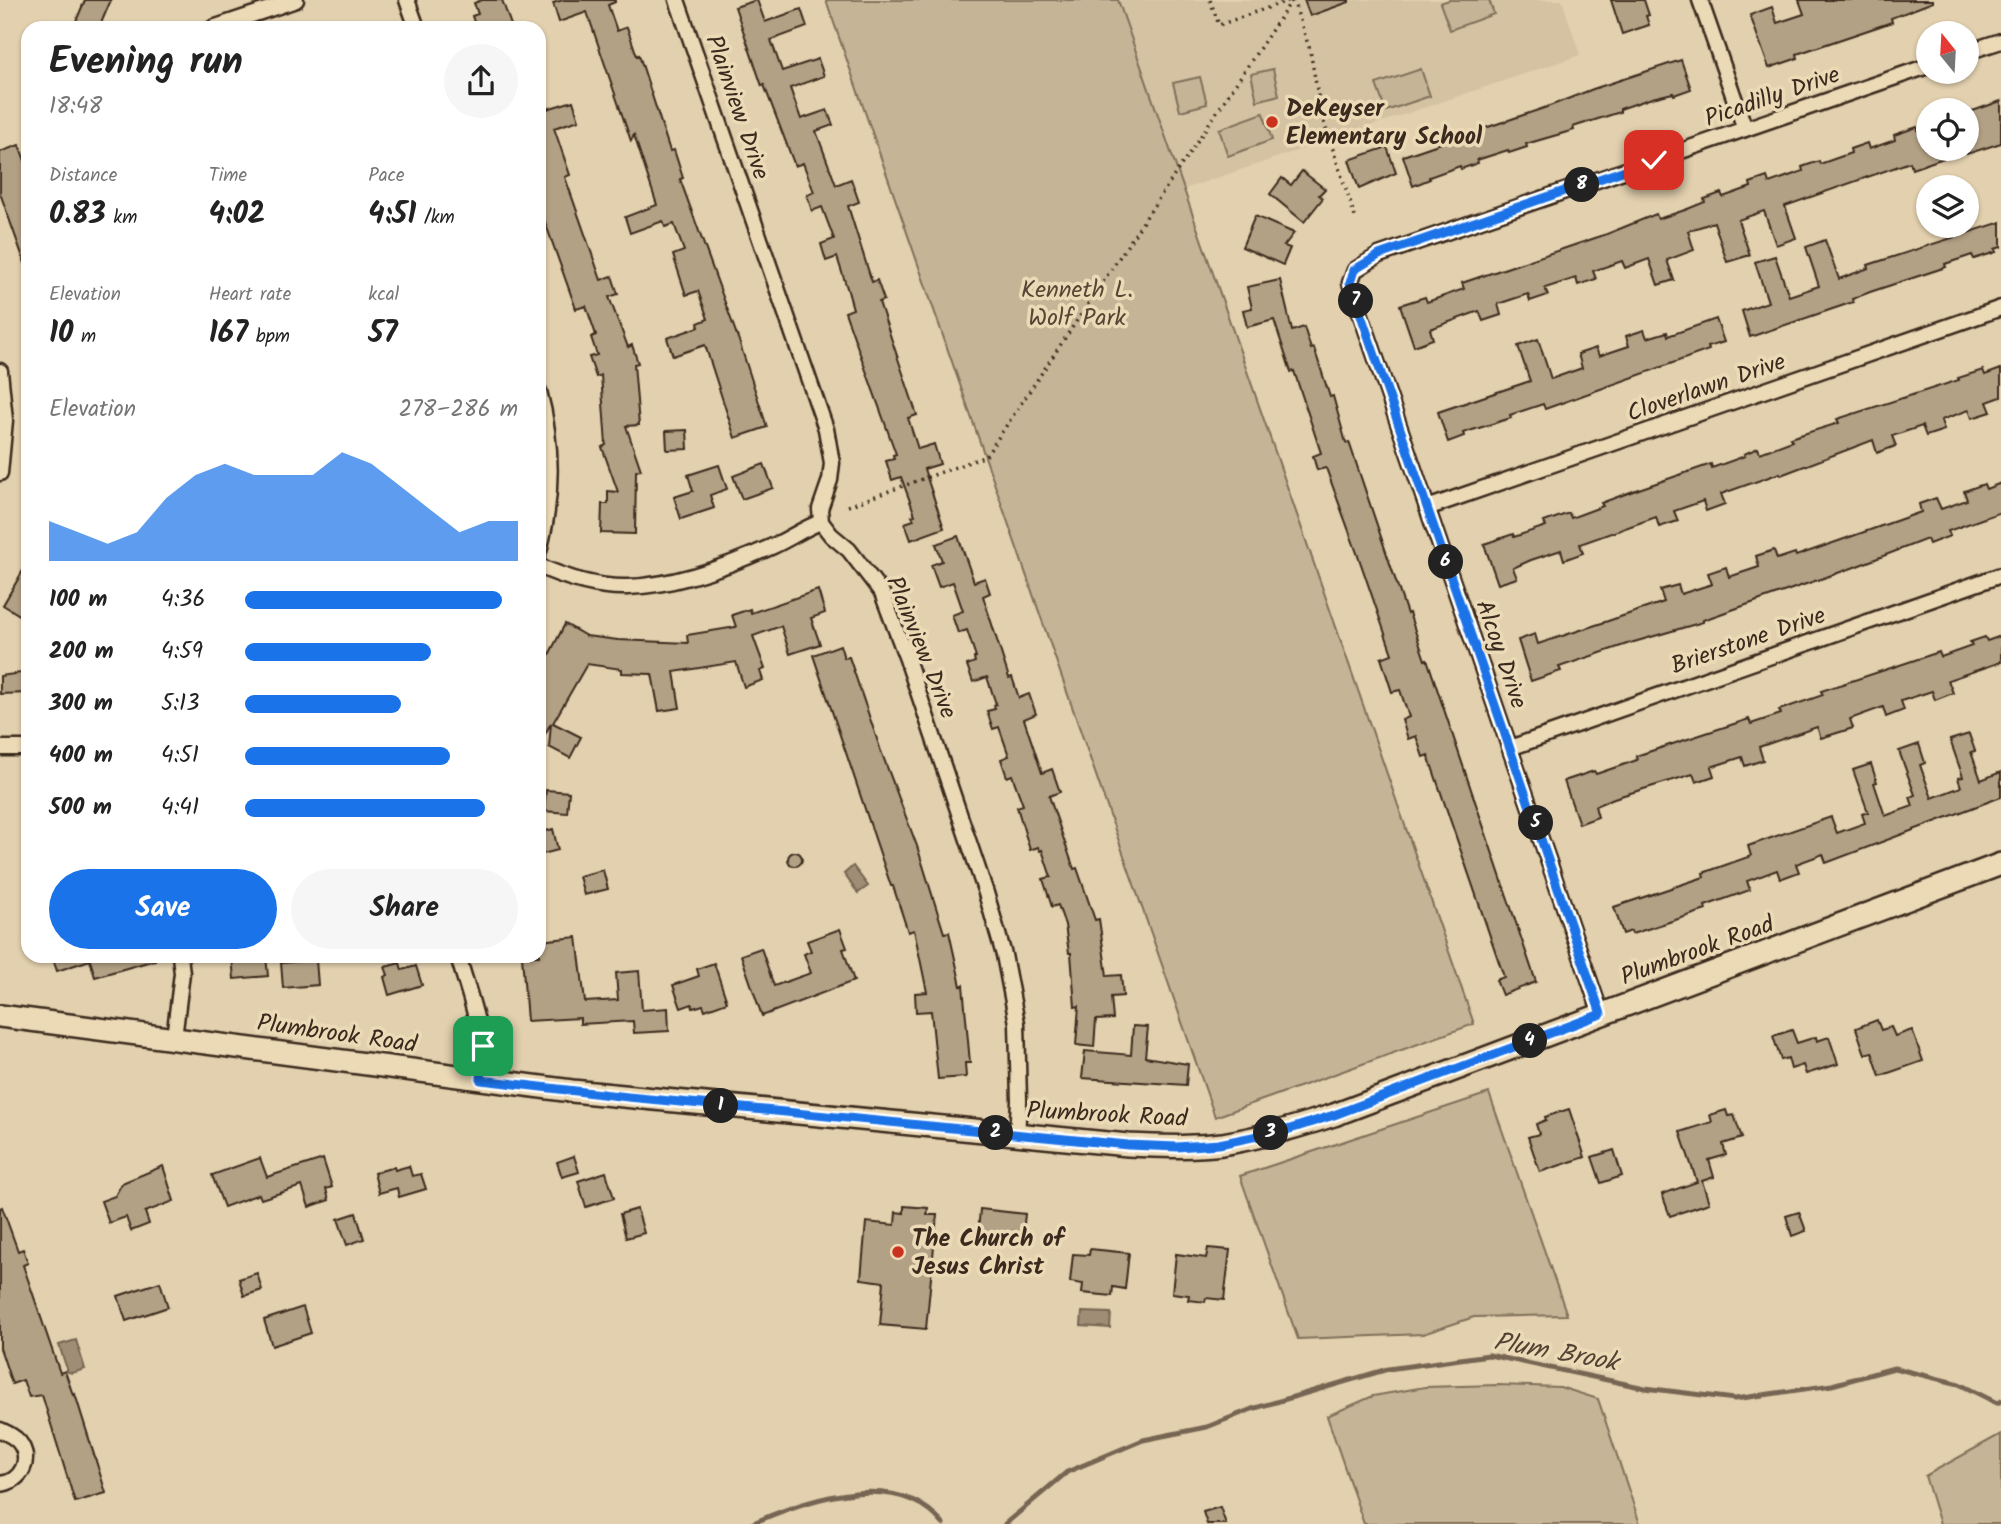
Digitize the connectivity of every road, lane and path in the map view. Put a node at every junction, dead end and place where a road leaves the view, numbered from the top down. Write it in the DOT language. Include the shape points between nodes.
graph roads {
  1 [pos="296,0"];
  2 [pos="407,0"];
  3 [pos="677,0"];
  4 [pos="1210,0"];
  5 [pos="1292,0"];
  6 [pos="1700,0"];
  7 [pos="234,21"];
  8 [pos="414,21"];
  9 [pos="2001,40"];
  10 [pos="1979,48"];
  11 [pos="1916,69"];
  12 [pos="1745,129"];
  13 [pos="1356,220"];
  14 [pos="1354,270"];
  15 [pos="2001,308"];
  16 [pos="0,371"];
  17 [pos="546,428"];
  18 [pos="0,473"];
  19 [pos="848,506"];
  20 [pos="1427,508"];
  21 [pos="546,518"];
  22 [pos="821,522"];
  23 [pos="546,569"];
  24 [pos="2001,575"];
  25 [pos="0,748"];
  26 [pos="21,748"];
  27 [pos="1510,748"];
  28 [pos="2001,864"];
  29 [pos="181,963"];
  30 [pos="460,963"];
  31 [pos="1601,1014"];
  32 [pos="0,1016"];
  33 [pos="174,1038"];
  34 [pos="481,1080"];
  35 [pos="1017,1135"];
  36 [pos="2,1432"];
  37 [pos="0,1484"];
  1 -- 7 [label="street"];
  2 -- 8 [label="street"];
  3 -- 22 [label="street, Plainview Drive" via="826,429 832,463"];
  4 -- 5 [label="path" via="1219,25"];
  5 -- 13 [label="path" via="1310,50 1321,113"];
  5 -- 19 [label="path" via="986,456"];
  6 -- 12 [label="street"];
  9 -- 10 [label="street"];
  11 -- 12 [label="street, Picadilly Drive"];
  12 -- 14 [label="street, Picadilly Drive" via="1379,255"];
  14 -- 20 [label="street, Alcoy Drive" via="1350,283"];
  15 -- 20 [label="street, Cloverlawn Drive"];
  16 -- 18 [label="street" via="5,420"];
  17 -- 21 [label="street" via="550,499"];
  20 -- 27 [label="street, Alcoy Drive"];
  22 -- 23 [label="street" via="752,555 645,586 595,584"];
  22 -- 35 [label="street, Plainview Drive" via="882,593 986,893 1017,1023"];
  24 -- 27 [label="street, Brierstone Drive"];
  25 -- 26 [label="street"];
  27 -- 31 [label="street, Alcoy Drive"];
  28 -- 31 [label="street, Plumbrook Road"];
  29 -- 33 [label="street"];
  30 -- 34 [label="street" via="482,1039"];
  31 -- 35 [label="street, Plumbrook Road" via="1334,1115 1253,1138 1177,1147"];
  32 -- 33 [label="street, Plumbrook Road"];
  33 -- 34 [label="street, Plumbrook Road"];
  34 -- 35 [label="street, Plumbrook Road"];
  36 -- 37 [label="street" via="20,1444 25,1459 20,1474"];
}
